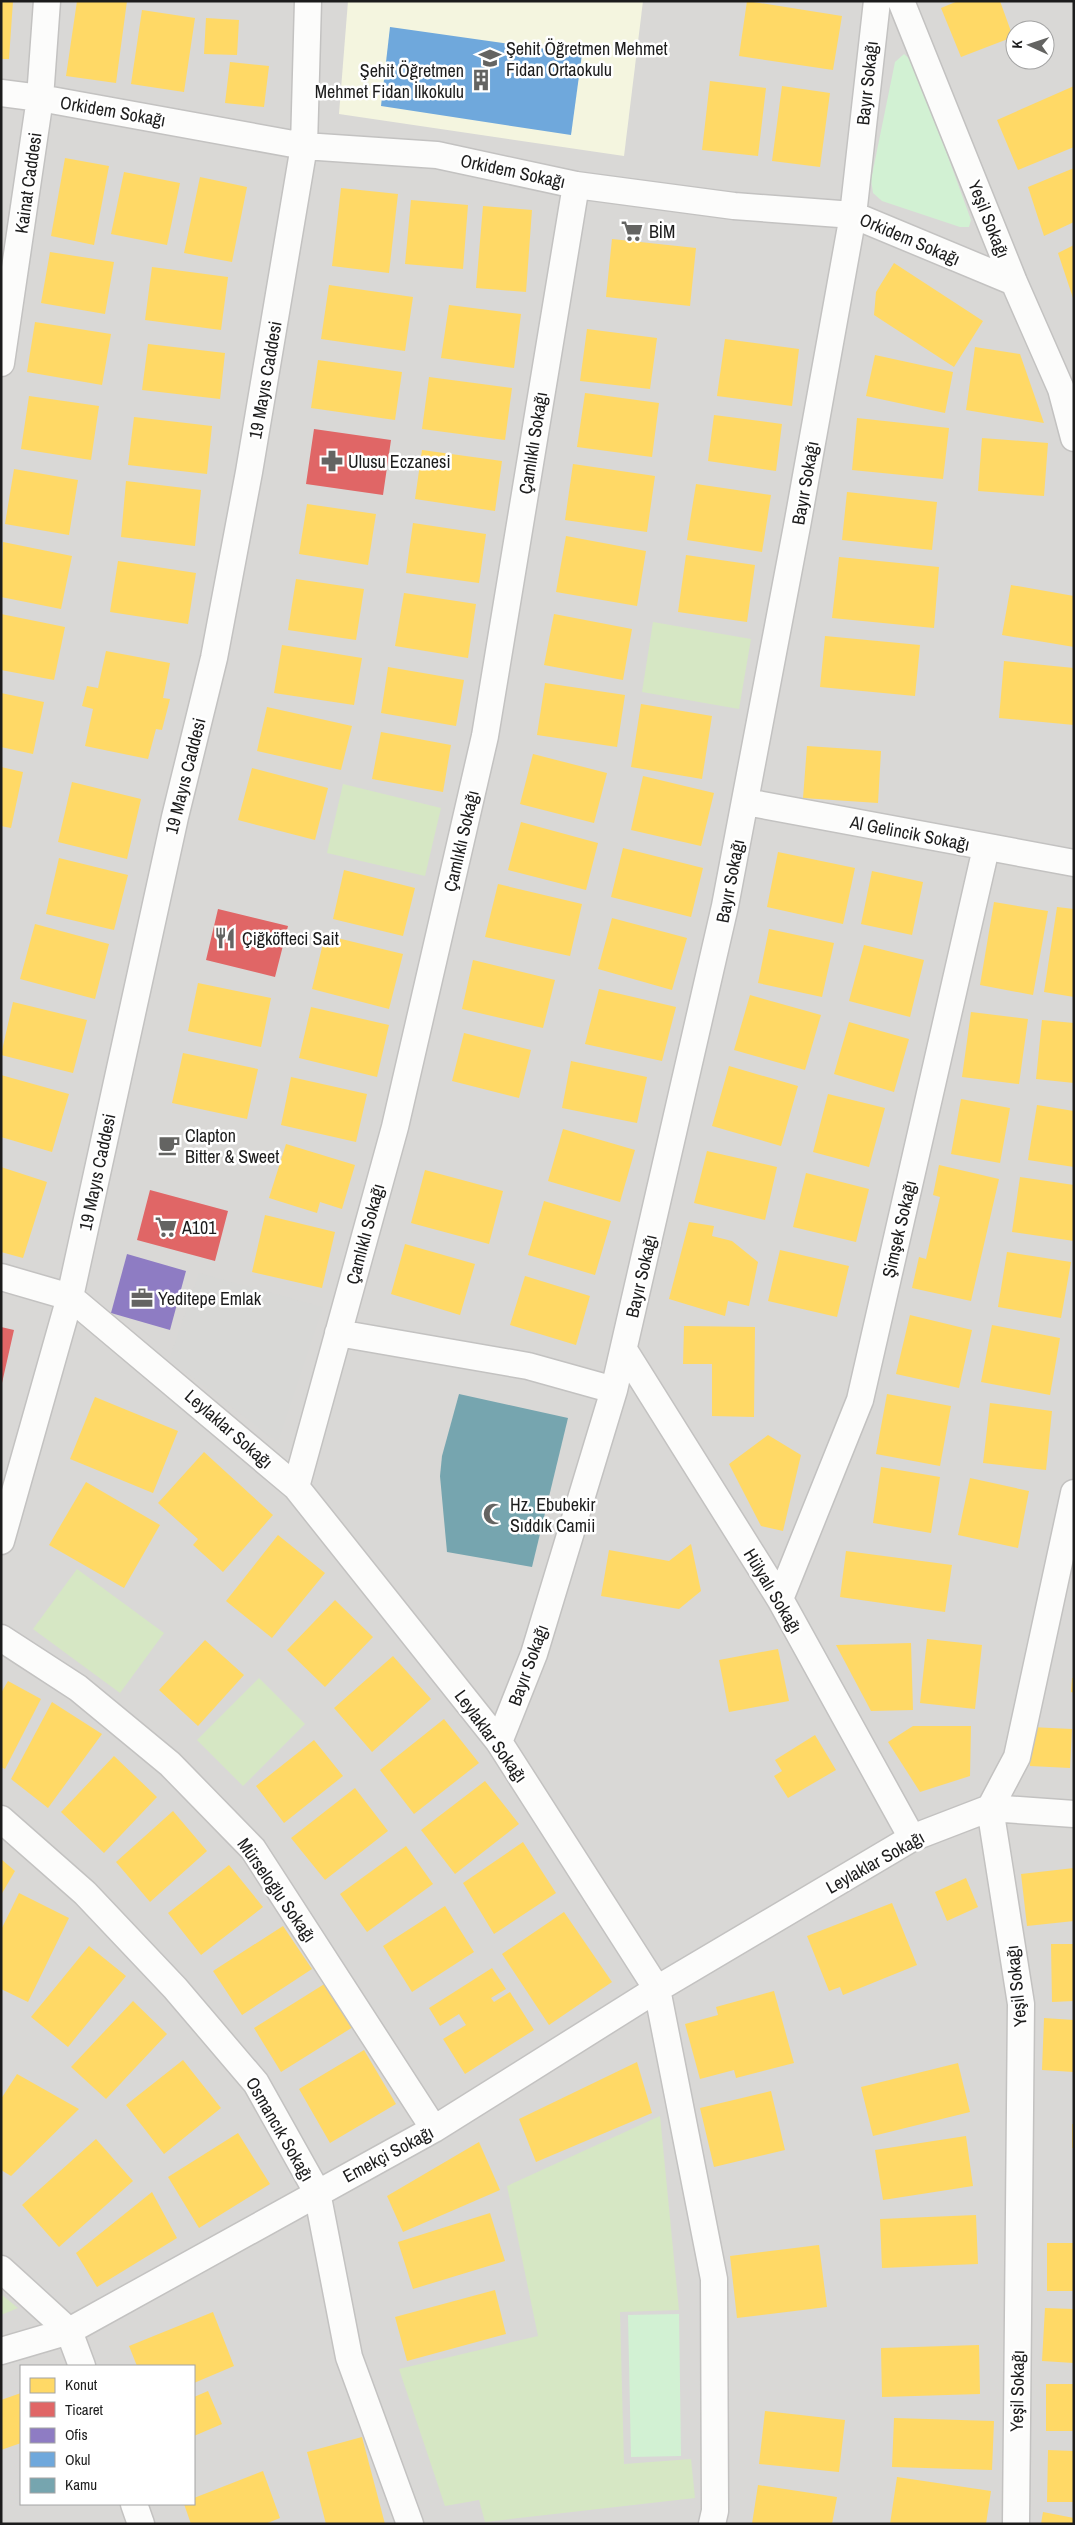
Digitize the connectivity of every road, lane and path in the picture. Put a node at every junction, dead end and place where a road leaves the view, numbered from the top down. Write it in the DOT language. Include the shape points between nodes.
graph roads {
  1 [pos="47,1"];
  2 [pos="308,1"];
  3 [pos="877,1"];
  4 [pos="901,1"];
  5 [pos="1,93"];
  6 [pos="40,98"];
  7 [pos="304,146"];
  8 [pos="576,184"];
  9 [pos="853,215"];
  10 [pos="1014,282"];
  11 [pos="1,363"];
  12 [pos="1074,438"];
  13 [pos="746,802"];
  14 [pos="986,848"];
  15 [pos="1074,863"];
  16 [pos="1,1278"];
  17 [pos="70,1297"];
  18 [pos="338,1333"];
  19 [pos="624,1350"];
  20 [pos="614,1390"];
  21 [pos="296,1487"];
  22 [pos="1074,1493"];
  23 [pos="1,1541"];
  24 [pos="780,1599"];
  25 [pos="1,1638"];
  26 [pos="499,1742"];
  27 [pos="990,1808"];
  28 [pos="1074,1814"];
  29 [pos="1,1819"];
  30 [pos="912,1838"];
  31 [pos="656,1989"];
  32 [pos="434,2129"];
  33 [pos="317,2192"];
  34 [pos="1,2269"];
  35 [pos="69,2330"];
  36 [pos="1,2351"];
  37 [pos="82,2365"];
  38 [pos="134,2505"];
  39 [pos="141,2524"];
  40 [pos="410,2524"];
  41 [pos="712,2524"];
  42 [pos="1016,2524"];
  1 -- 6 [label="street, Kainat Caddesi"];
  2 -- 7 [label="street, 19 Mayıs Caddesi"];
  3 -- 9 [label="street, Bayır Sokağı"];
  4 -- 10 [label="street, Yeşil Sokağı"];
  5 -- 6 [label="street, Orkidem Sokağı"];
  6 -- 7 [label="street, Orkidem Sokağı"];
  6 -- 11 [label="street, Kainat Caddesi"];
  7 -- 8 [label="street, Orkidem Sokağı" via="437,154"];
  7 -- 17 [label="street, 19 Mayıs Caddesi" via="250,472 214,658 175,817"];
  8 -- 9 [label="street, Orkidem Sokağı" via="734,206"];
  8 -- 18 [label="street, Çamlıklı Sokağı" via="485,736 395,1127"];
  9 -- 10 [label="street, Orkidem Sokağı"];
  9 -- 13 [label="street, Bayır Sokağı"];
  10 -- 12 [label="street, Yeşil Sokağı" via="1061,389"];
  13 -- 14 [label="street, Al Gelincik Sokağı"];
  13 -- 19 [label="street, Bayır Sokağı"];
  14 -- 15 [label="street, Al Gelincik Sokağı"];
  14 -- 24 [label="street, Şimşek Sokağı" via="860,1400"];
  16 -- 17 [label="street, Leylaklar Sokağı"];
  17 -- 21 [label="street, Leylaklar Sokağı"];
  17 -- 23 [label="street, 19 Mayıs Caddesi"];
  18 -- 20 [label="street" via="528,1366"];
  18 -- 21 [label="street, Çamlıklı Sokağı"];
  19 -- 20 [label="street, Bayır Sokağı"];
  19 -- 24 [label="street, Hülyalı Sokağı"];
  20 -- 26 [label="street, Bayır Sokağı" via="534,1654"];
  21 -- 26 [label="street, Leylaklar Sokağı"];
  22 -- 27 [label="street" via="1017,1757"];
  24 -- 30 [label="street, Hülyalı Sokağı"];
  25 -- 32 [label="street, Mürseloğlu Sokağı" via="78,1688 162,1758 253,1849"];
  26 -- 31 [label="street, Leylaklar Sokağı"];
  27 -- 28 [label="street"];
  27 -- 30 [label="street, Leylaklar Sokağı"];
  27 -- 42 [label="street, Yeşil Sokağı" via="1021,2004"];
  29 -- 33 [label="street, Osmancık Sokağı" via="85,1893 175,1988 256,2083"];
  30 -- 31 [label="street, Leylaklar Sokağı"];
  31 -- 32 [label="street, Emekçi Sokağı"];
  31 -- 41 [label="street" via="714,2280 715,2511"];
  32 -- 33 [label="street, Emekçi Sokağı"];
  33 -- 35 [label="street, Emekçi Sokağı"];
  33 -- 40 [label="street, Osmancık Sokağı" via="349,2357"];
  34 -- 35 [label="street"];
  35 -- 36 [label="street, Emekçi Sokağı"];
  35 -- 37 [label="street"];
  38 -- 39 [label="street"];
}
